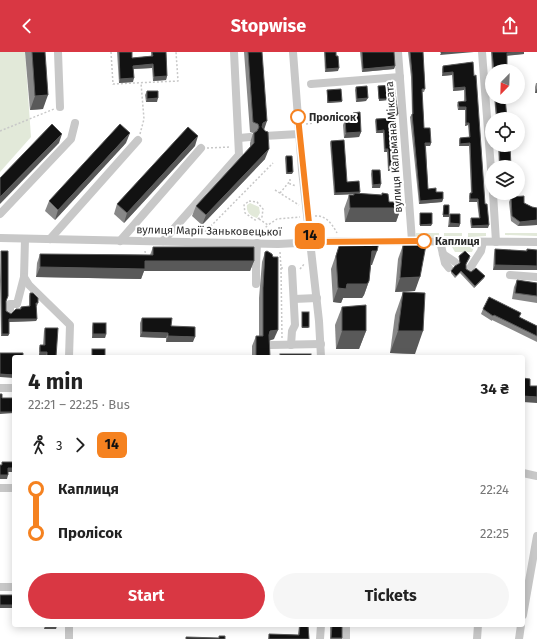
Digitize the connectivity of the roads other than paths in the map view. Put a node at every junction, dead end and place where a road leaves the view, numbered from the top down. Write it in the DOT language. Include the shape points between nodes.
graph roads {
  1 [pos="58,52"];
  2 [pos="234,52"];
  3 [pos="293,52"];
  4 [pos="398,52"];
  5 [pos="482,52"];
  6 [pos="400,76"];
  7 [pos="311,84"];
  8 [pos="60,107"];
  9 [pos="74,123"];
  10 [pos="299,134"];
  11 [pos="264,136"];
  12 [pos="250,137"];
  13 [pos="239,138"];
  14 [pos="138,140"];
  15 [pos="201,148"];
  16 [pos="490,160"];
  17 [pos="493,200"];
  18 [pos="0,214"];
  19 [pos="0,238"];
  20 [pos="25,239"];
  21 [pos="50,239"];
  22 [pos="120,240"];
  23 [pos="163,241"];
  24 [pos="412,241"];
  25 [pos="311,242"];
  26 [pos="440,242"];
  27 [pos="483,242"];
  28 [pos="496,242"];
  29 [pos="537,242"];
  30 [pos="257,243"];
  31 [pos="443,254"];
  32 [pos="455,262"];
  33 [pos="469,266"];
  34 [pos="292,268"];
  35 [pos="449,268"];
  36 [pos="510,275"];
  37 [pos="24,277"];
  38 [pos="537,277"];
  39 [pos="256,284"];
  40 [pos="317,298"];
  41 [pos="294,300"];
  42 [pos="10,312"];
  43 [pos="321,344"];
  44 [pos="271,345"];
  45 [pos="291,345"];
  46 [pos="69,355"];
  47 [pos="321,355"];
  48 [pos="0,388"];
  49 [pos="12,388"];
  50 [pos="525,473"];
  51 [pos="537,476"];
  52 [pos="0,488"];
  53 [pos="12,488"];
  54 [pos="537,536"];
  55 [pos="0,587"];
  56 [pos="12,587"];
  57 [pos="525,604"];
  58 [pos="69,627"];
  59 [pos="321,627"];
  60 [pos="346,627"];
  61 [pos="478,627"];
  62 [pos="521,627"];
  63 [pos="69,639"];
  64 [pos="320,639"];
  65 [pos="346,639"];
  66 [pos="477,639"];
  67 [pos="519,639"];
  1 -- 8 [label="street"];
  2 -- 13 [label="street"];
  3 -- 10 [label="street"];
  4 -- 6 [label="street, вулиця Кальмана Міксата"];
  5 -- 16 [label="street"];
  6 -- 7 [label="street"];
  6 -- 24 [label="street, вулиця Кальмана Міксата"];
  9 -- 18 [label="street" via="71,139"];
  10 -- 11 [label="street"];
  10 -- 25 [label="street"];
  12 -- 13 [label="street"];
  13 -- 23 [label="street" via="240,155"];
  14 -- 21 [label="street"];
  15 -- 22 [label="street"];
  17 -- 28 [label="street"];
  19 -- 20 [label="street, вулиця Марії Заньковецької"];
  20 -- 21 [label="street, вулиця Марії Заньковецької"];
  20 -- 37 [label="street"];
  21 -- 22 [label="street, вулиця Марії Заньковецької"];
  22 -- 23 [label="street, вулиця Марії Заньковецької"];
  23 -- 30 [label="street, вулиця Марії Заньковецької"];
  24 -- 25 [label="street, вулиця Марії Заньковецької"];
  24 -- 26 [label="street, вулиця Марії Заньковецької"];
  25 -- 30 [label="street, вулиця Марії Заньковецької"];
  25 -- 40 [label="street"];
  26 -- 27 [label="street, вулиця Марії Заньковецької"];
  26 -- 31 [label="street"];
  27 -- 28 [label="street, вулиця Марії Заньковецької"];
  27 -- 33 [label="street" via="477,258"];
  28 -- 29 [label="street, вулиця Марії Заньковецької"];
  30 -- 39 [label="street"];
  31 -- 32 [label="street"];
  31 -- 35 [label="street"];
  34 -- 41 [label="street"];
  36 -- 38 [label="street"];
  37 -- 42 [label="street" via="17,304 10,304"];
  37 -- 46 [label="street" via="70,325"];
  40 -- 41 [label="street"];
  40 -- 43 [label="street"];
  41 -- 45 [label="street" via="295,325"];
  43 -- 45 [label="street"];
  43 -- 47 [label="street"];
  44 -- 45 [label="street"];
  48 -- 49 [label="street"];
  50 -- 51 [label="street"];
  52 -- 53 [label="street"];
  54 -- 57 [label="street"];
  55 -- 56 [label="street"];
  58 -- 63 [label="street"];
  59 -- 64 [label="street"];
  60 -- 65 [label="street"];
  61 -- 66 [label="street"];
  62 -- 67 [label="street"];
}
